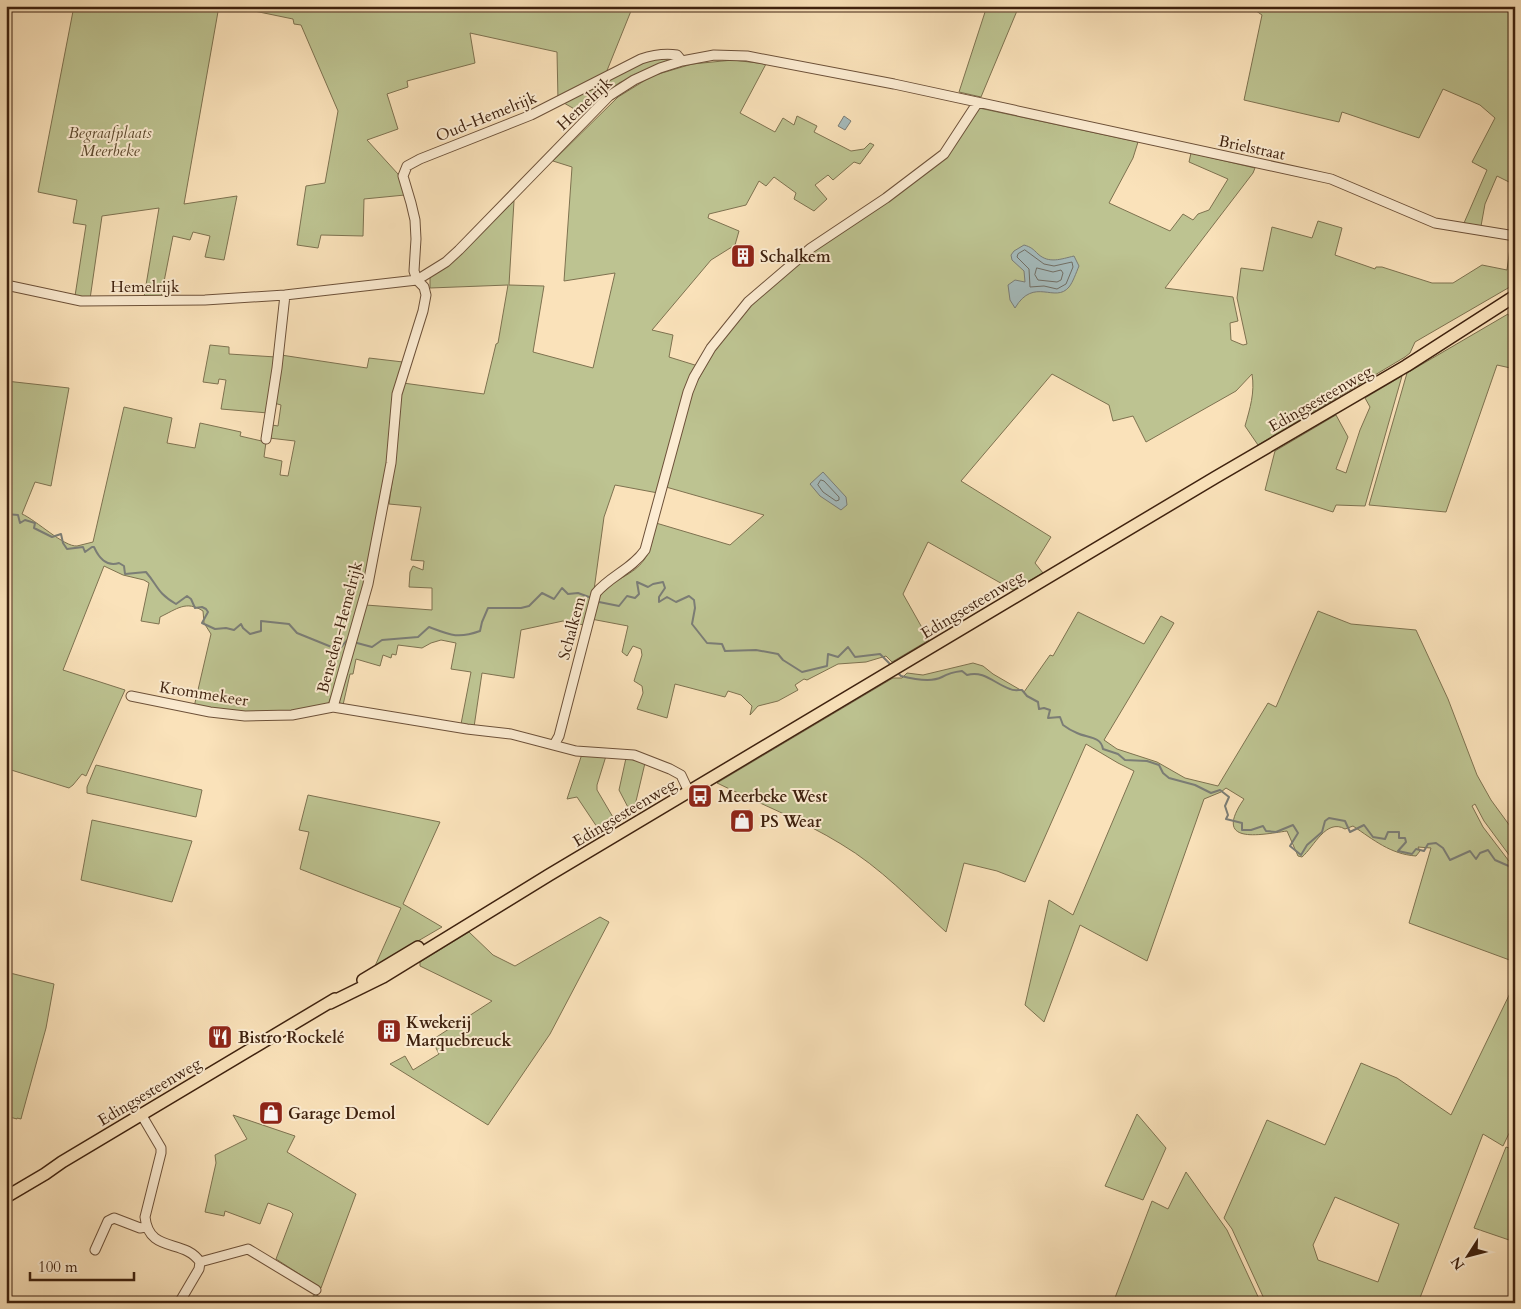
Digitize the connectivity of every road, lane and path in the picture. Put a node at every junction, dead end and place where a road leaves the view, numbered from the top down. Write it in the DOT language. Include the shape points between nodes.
graph roads {
  1 [pos="682,61"];
  2 [pos="978,102"];
  3 [pos="1515,236"];
  4 [pos="417,280"];
  5 [pos="6,285"];
  6 [pos="285,295"];
  7 [pos="1515,296"];
  8 [pos="1515,304"];
  9 [pos="1457,334"];
  10 [pos="266,439"];
  11 [pos="131,696"];
  12 [pos="333,706"];
  13 [pos="554,744"];
  14 [pos="689,792"];
  15 [pos="141,1114"];
  16 [pos="62,1162"];
  17 [pos="6,1190"];
  18 [pos="6,1197"];
  19 [pos="146,1227"];
  20 [pos="95,1250"];
  21 [pos="200,1262"];
  22 [pos="316,1290"];
  23 [pos="179,1303"];
  1 -- 2 [label="street, Hemelrijk" via="714,55 747,56"];
  1 -- 4 [label="street, Hemelrijk" via="634,80 609,96 459,250"];
  1 -- 4 [label="street, Oud-Hemelrijk" via="677,55 669,54 640,59 532,115 406,166 403,176 415,220 414,272"];
  2 -- 3 [label="street, Brielstraat" via="1330,179 1435,223"];
  2 -- 13 [label="street, Schalkem" via="944,154 802,255 748,302 714,343 688,392 645,550 596,593 559,736"];
  4 -- 6 [label="street, Hemelrijk"];
  4 -- 12 [label="street, Beneden-Hemelrijk" via="426,295 423,312 396,398 390,470 368,584"];
  5 -- 6 [label="street, Hemelrijk" via="81,301 205,300"];
  6 -- 10 [label="street"];
  7 -- 9 [label="main road, Edingsesteenweg"];
  8 -- 9 [label="main road, Edingsesteenweg"];
  9 -- 14 [label="main road, Edingsesteenweg"];
  11 -- 12 [label="street, Krommekeer" via="245,716 292,715"];
  12 -- 13 [label="street, Beneden-Hemelrijk" via="511,734"];
  13 -- 14 [label="street, Beneden-Hemelrijk" via="576,750 634,755 681,775"];
  14 -- 15 [label="main road, Edingsesteenweg" via="382,978 330,1003"];
  15 -- 16 [label="main road, Edingsesteenweg"];
  15 -- 19 [label="street" via="162,1153 145,1217"];
  16 -- 17 [label="main road, Edingsesteenweg" via="40,1169"];
  16 -- 18 [label="main road, Edingsesteenweg"];
  19 -- 20 [label="street" via="140,1228 114,1218 108,1221"];
  19 -- 21 [label="street" via="152,1236 192,1253"];
  21 -- 22 [label="street" via="248,1250"];
  21 -- 23 [label="street"];
}
